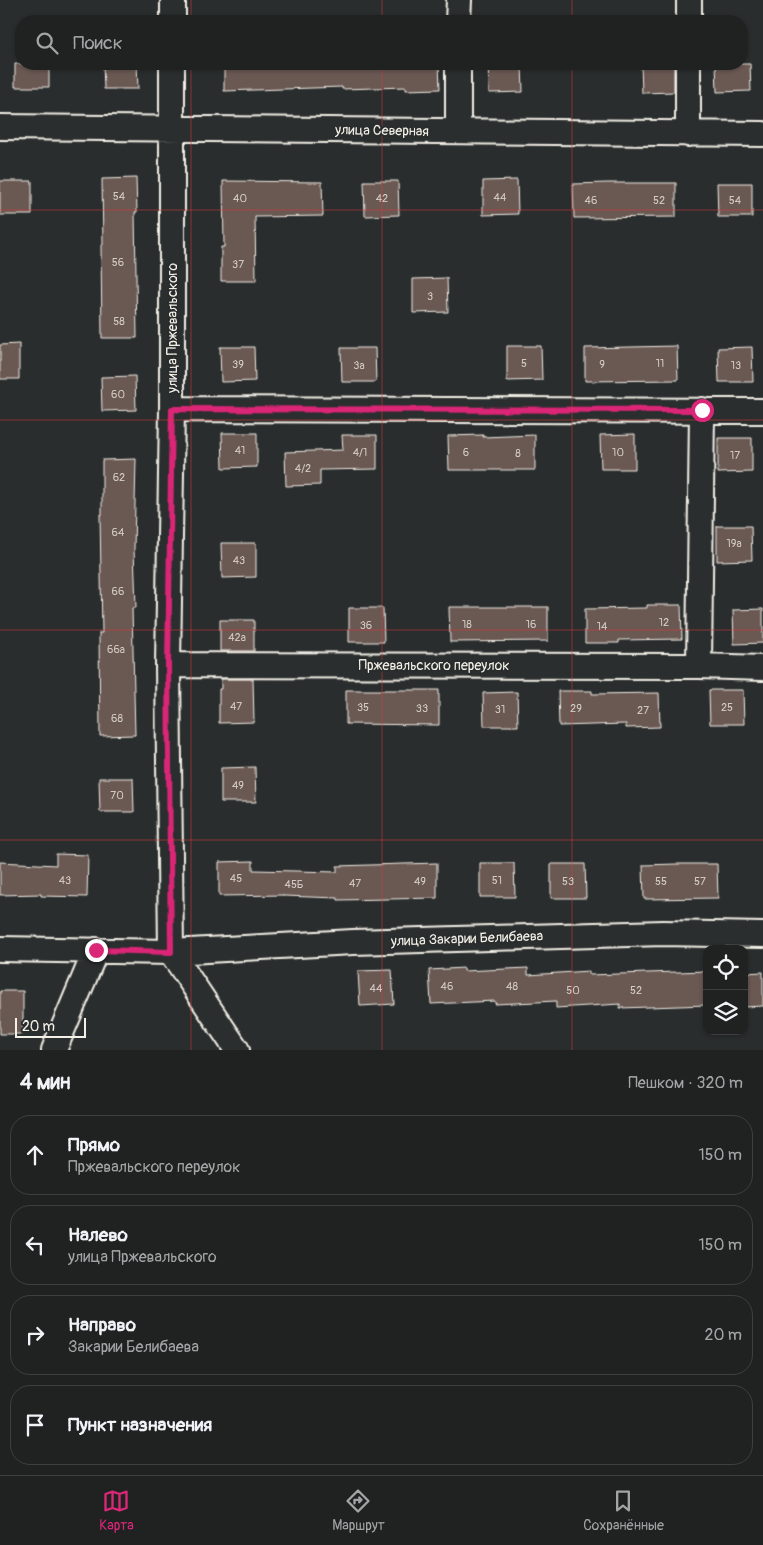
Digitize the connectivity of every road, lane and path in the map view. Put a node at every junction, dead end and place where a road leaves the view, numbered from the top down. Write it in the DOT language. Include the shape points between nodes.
graph roads {
  1 [pos="173,0"];
  2 [pos="459,0"];
  3 [pos="689,0"];
  4 [pos="173,15"];
  5 [pos="458,15"];
  6 [pos="688,15"];
  7 [pos="172,70"];
  8 [pos="458,70"];
  9 [pos="688,70"];
  10 [pos="0,127"];
  11 [pos="172,128"];
  12 [pos="458,131"];
  13 [pos="688,134"];
  14 [pos="763,134"];
  15 [pos="172,409"];
  16 [pos="702,410"];
  17 [pos="763,411"];
  18 [pos="168,665"];
  19 [pos="699,666"];
  20 [pos="763,668"];
  21 [pos="763,935"];
  22 [pos="0,949"];
  23 [pos="96,950"];
  24 [pos="171,952"];
  25 [pos="54,1050"];
  26 [pos="237,1050"];
  1 -- 4 [label="street"];
  2 -- 5 [label="street"];
  3 -- 6 [label="street"];
  7 -- 11 [label="street, улица Пржевальского"];
  8 -- 12 [label="street"];
  9 -- 13 [label="street"];
  10 -- 11 [label="street, улица Северная"];
  11 -- 12 [label="street, улица Северная"];
  11 -- 15 [label="street, улица Пржевальского"];
  12 -- 13 [label="street, улица Северная"];
  13 -- 14 [label="street, улица Северная"];
  15 -- 16 [label="street"];
  15 -- 18 [label="street, улица Пржевальского"];
  16 -- 17 [label="street"];
  16 -- 19 [label="street"];
  18 -- 19 [label="street, Пржевальского переулок"];
  18 -- 24 [label="street, улица Пржевальского"];
  19 -- 20 [label="street, Пржевальского переулок"];
  21 -- 24 [label="street, улица Закарии Белибаева" via="653,933 353,942"];
  22 -- 23 [label="street, улица Закарии Белибаева"];
  23 -- 24 [label="street, улица Закарии Белибаева"];
  23 -- 25 [label="street"];
  24 -- 26 [label="street"];
}
